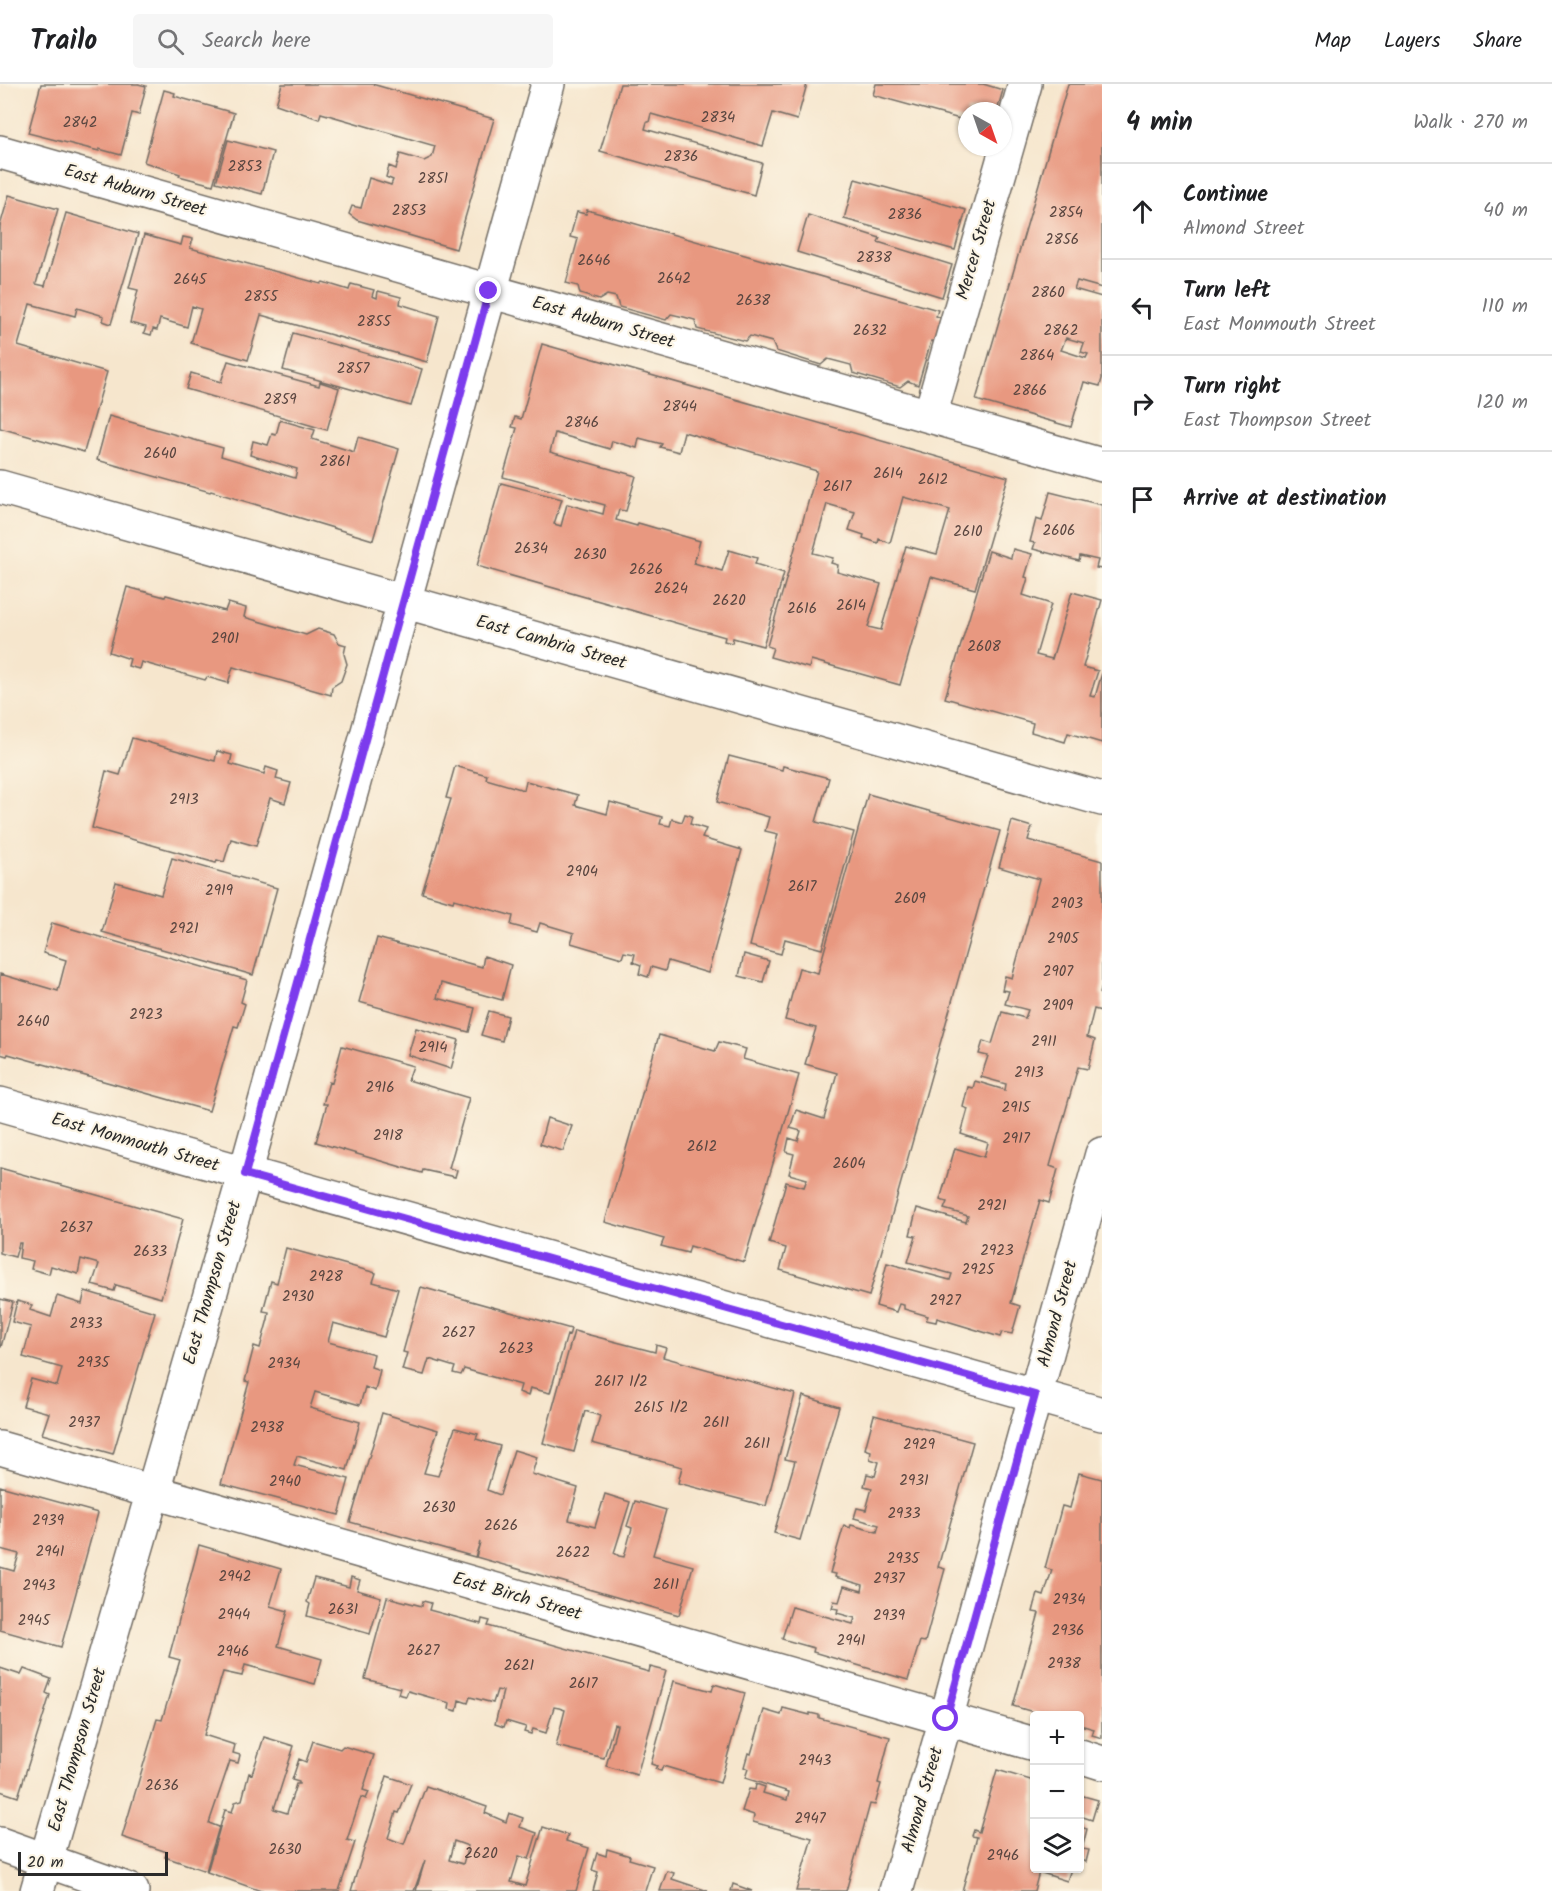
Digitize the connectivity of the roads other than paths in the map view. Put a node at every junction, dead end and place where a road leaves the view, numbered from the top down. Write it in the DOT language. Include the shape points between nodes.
graph roads {
  1 [pos="548,84"];
  2 [pos="1025,84"];
  3 [pos="0,152"];
  4 [pos="489,291"];
  5 [pos="930,416"];
  6 [pos="1102,465"];
  7 [pos="0,487"];
  8 [pos="404,602"];
  9 [pos="1102,799"];
  10 [pos="0,1104"];
  11 [pos="1102,1154"];
  12 [pos="245,1174"];
  13 [pos="1035,1395"];
  14 [pos="1102,1414"];
  15 [pos="0,1448"];
  16 [pos="151,1492"];
  17 [pos="946,1719"];
  18 [pos="1030,1743"];
  19 [pos="1084,1757"];
  20 [pos="1102,1763"];
  21 [pos="0,1844"];
  22 [pos="42,1876"];
  23 [pos="132,1891"];
  24 [pos="896,1891"];
  1 -- 4 [label="street, East Thompson Street"];
  2 -- 5 [label="street, Mercer Street"];
  3 -- 4 [label="street, East Auburn Street"];
  4 -- 5 [label="street, East Auburn Street"];
  4 -- 8 [label="street, East Thompson Street"];
  5 -- 6 [label="street, East Auburn Street"];
  7 -- 8 [label="street, East Cambria Street"];
  8 -- 9 [label="street, East Cambria Street"];
  8 -- 12 [label="street, East Thompson Street"];
  10 -- 12 [label="street, East Monmouth Street"];
  11 -- 13 [label="street, Almond Street"];
  12 -- 13 [label="street, East Monmouth Street"];
  12 -- 16 [label="street, East Thompson Street"];
  13 -- 14 [label="street, East Monmouth Street"];
  13 -- 17 [label="street, Almond Street"];
  15 -- 16 [label="street, East Birch Street"];
  16 -- 17 [label="street, East Birch Street"];
  16 -- 22 [label="street, East Thompson Street"];
  17 -- 18 [label="street, East Birch Street"];
  17 -- 24 [label="street, Almond Street"];
  19 -- 20 [label="street"];
  21 -- 22 [label="street"];
  22 -- 23 [label="street"];
}
